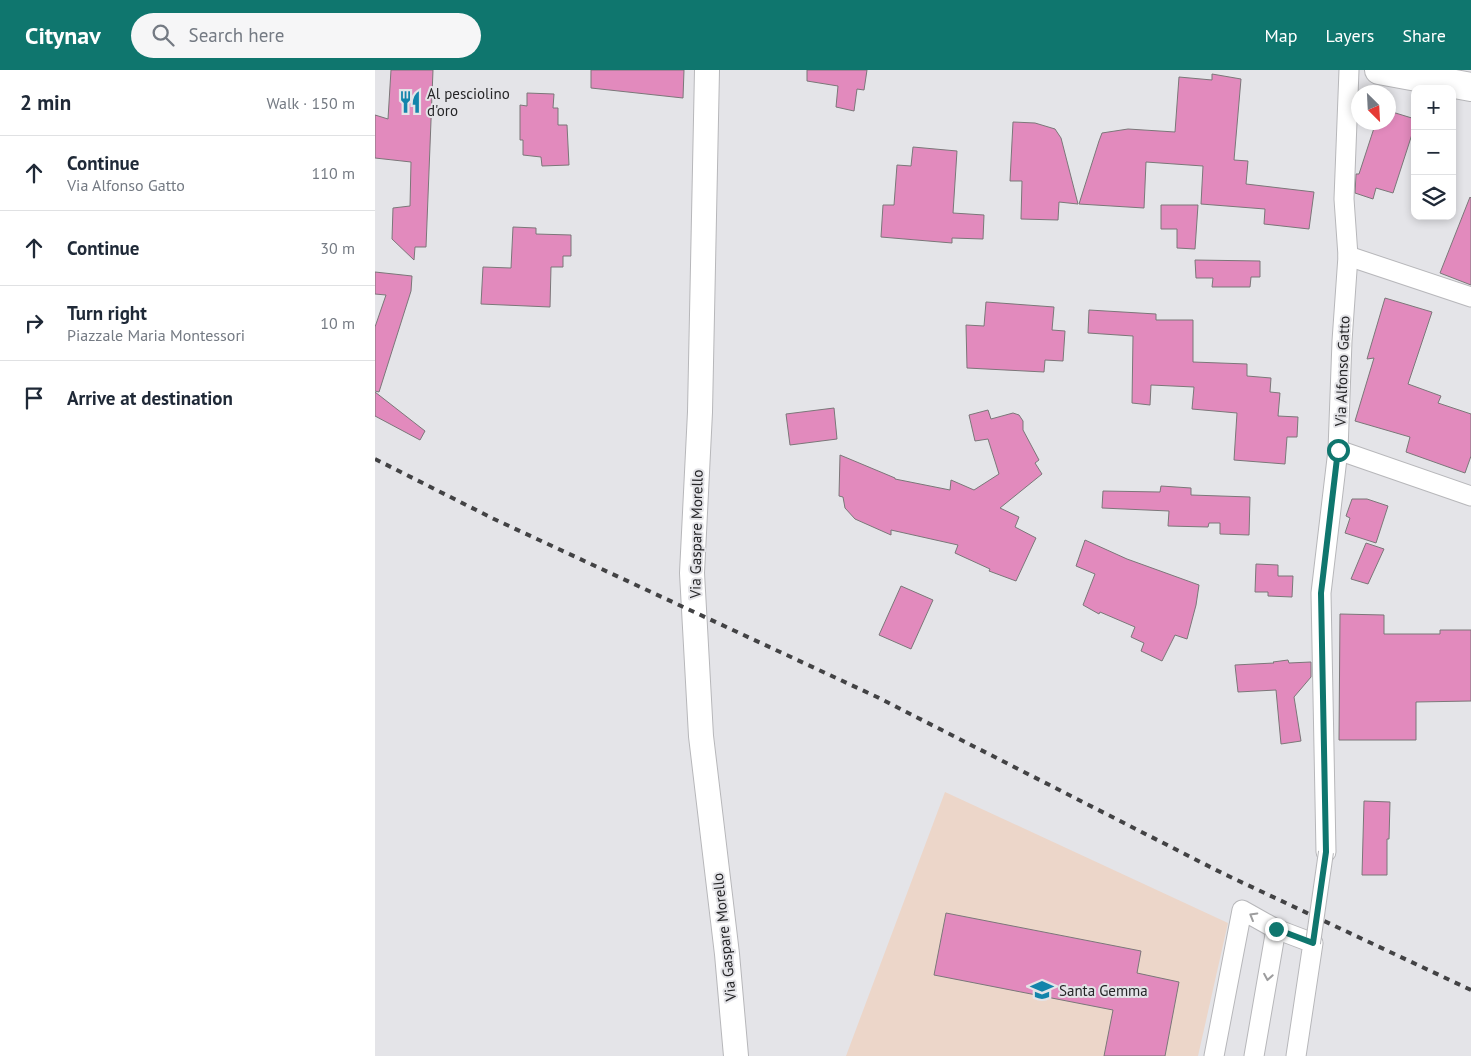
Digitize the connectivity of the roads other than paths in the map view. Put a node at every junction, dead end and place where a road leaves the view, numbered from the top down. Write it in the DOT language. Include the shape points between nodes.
graph roads {
  1 [pos="707,70"];
  2 [pos="1349,70"];
  3 [pos="1379,70"];
  4 [pos="1471,87"];
  5 [pos="1349,256"];
  6 [pos="1471,297"];
  7 [pos="1338,450"];
  8 [pos="1471,496"];
  9 [pos="1326,852"];
  10 [pos="1276,929"];
  11 [pos="1313,943"];
  12 [pos="736,1056"];
  13 [pos="1214,1056"];
  14 [pos="1254,1056"];
  15 [pos="1296,1056"];
  1 -- 12 [label="street, Via Gaspare Morello" via="700,412 692,573 701,736"];
  2 -- 5 [label="street, Via Alfonso Gatto" via="1344,199"];
  3 -- 4 [label="main road"];
  5 -- 6 [label="street"];
  5 -- 7 [label="street, Via Alfonso Gatto"];
  7 -- 8 [label="street"];
  7 -- 9 [label="street, Via Alfonso Gatto" via="1321,593"];
  9 -- 11 [label="street, bridge"];
  10 -- 11 [label="street"];
  10 -- 13 [label="street, one-way" via="1242,910"];
  10 -- 14 [label="street, one-way"];
  11 -- 15 [label="street"];
}
